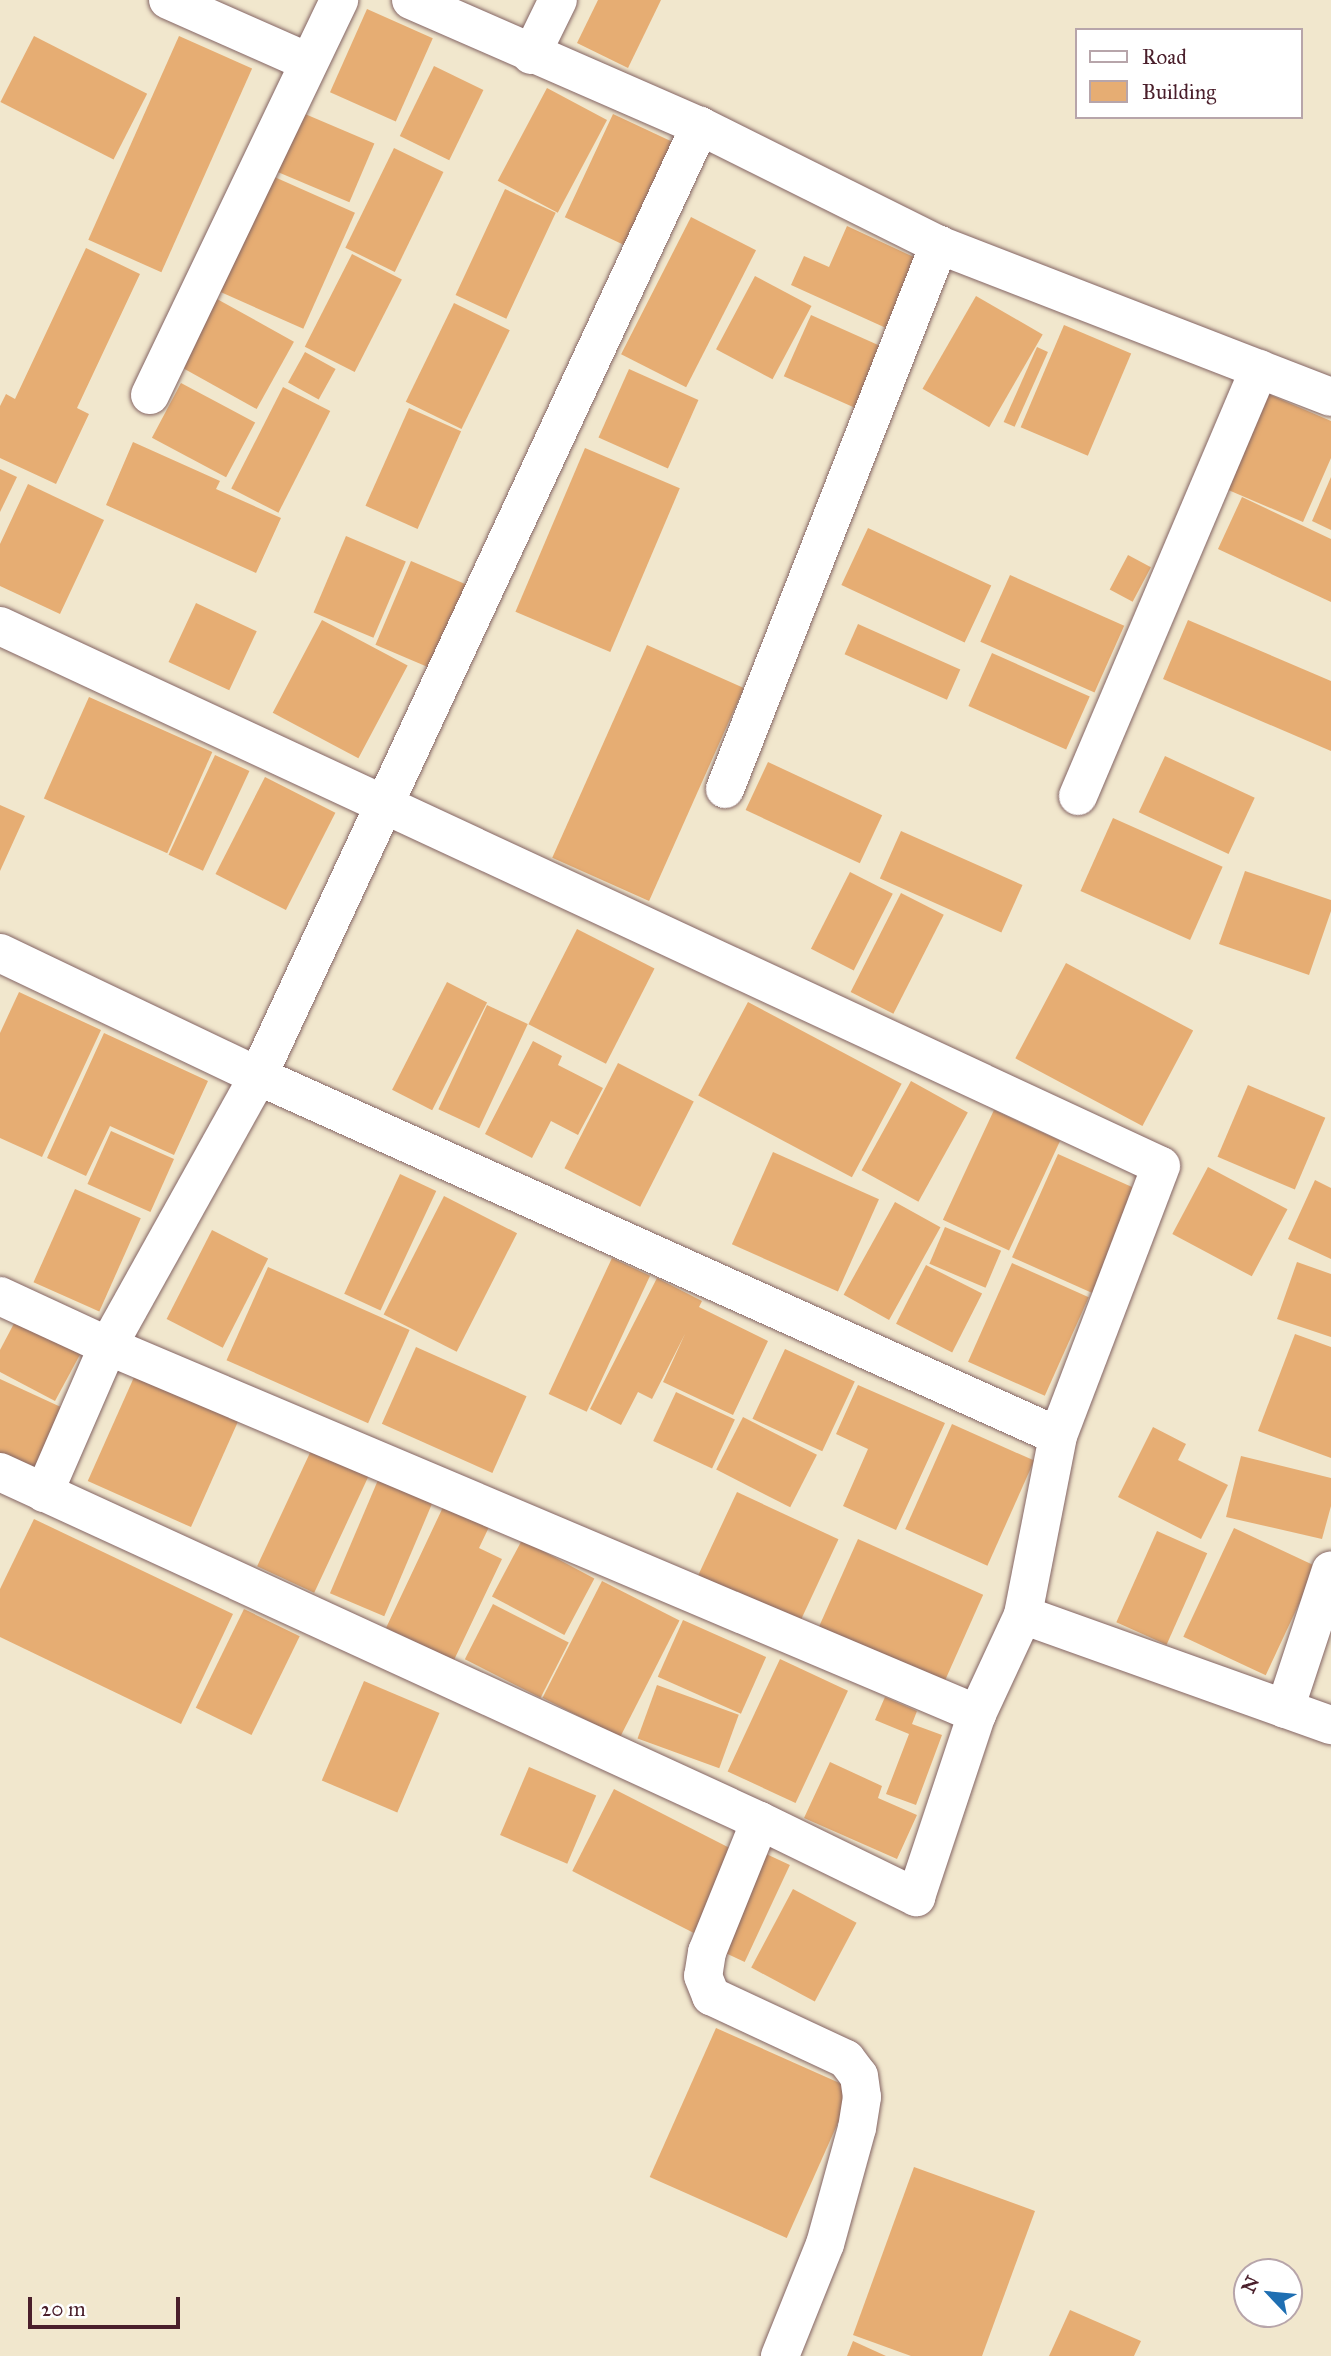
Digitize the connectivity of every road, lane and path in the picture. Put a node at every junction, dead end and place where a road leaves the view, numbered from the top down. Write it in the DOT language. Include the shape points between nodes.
graph roads {
  1 [pos="167,0"];
  2 [pos="339,0"];
  3 [pos="411,0"];
  4 [pos="558,0"];
  5 [pos="531,55"];
  6 [pos="309,62"];
  7 [pos="700,126"];
  8 [pos="939,245"];
  9 [pos="1259,369"];
  10 [pos="150,396"];
  11 [pos="1331,397"];
  12 [pos="0,626"];
  13 [pos="725,789"];
  14 [pos="1078,796"];
  15 [pos="386,806"];
  16 [pos="0,953"];
  17 [pos="258,1076"];
  18 [pos="0,1296"];
  19 [pos="108,1346"];
  20 [pos="1058,1436"];
  21 [pos="0,1472"];
  22 [pos="44,1493"];
  23 [pos="1331,1570"];
  24 [pos="1023,1615"];
  25 [pos="1285,1709"];
  26 [pos="977,1714"];
  27 [pos="1331,1725"];
  28 [pos="760,1821"];
  29 [pos="780,2356"];
  1 -- 6 [label="street"];
  2 -- 6 [label="street"];
  3 -- 5 [label="street"];
  4 -- 5 [label="street"];
  5 -- 7 [label="street"];
  6 -- 10 [label="street"];
  7 -- 8 [label="street"];
  7 -- 15 [label="street"];
  8 -- 9 [label="street"];
  8 -- 13 [label="street"];
  9 -- 11 [label="street"];
  9 -- 14 [label="street"];
  12 -- 15 [label="street"];
  15 -- 17 [label="street"];
  15 -- 20 [label="street" via="1161,1166"];
  16 -- 17 [label="street"];
  17 -- 19 [label="street"];
  17 -- 20 [label="street"];
  18 -- 19 [label="street"];
  19 -- 22 [label="street"];
  19 -- 26 [label="street"];
  20 -- 24 [label="street"];
  21 -- 22 [label="street"];
  22 -- 28 [label="street"];
  23 -- 25 [label="street"];
  24 -- 25 [label="street"];
  24 -- 26 [label="street"];
  25 -- 27 [label="street"];
  26 -- 28 [label="street" via="916,1897"];
  28 -- 29 [label="street" via="708,1952 703,1976 711,1996 846,2059 859,2076 862,2097 825,2244"];
}
